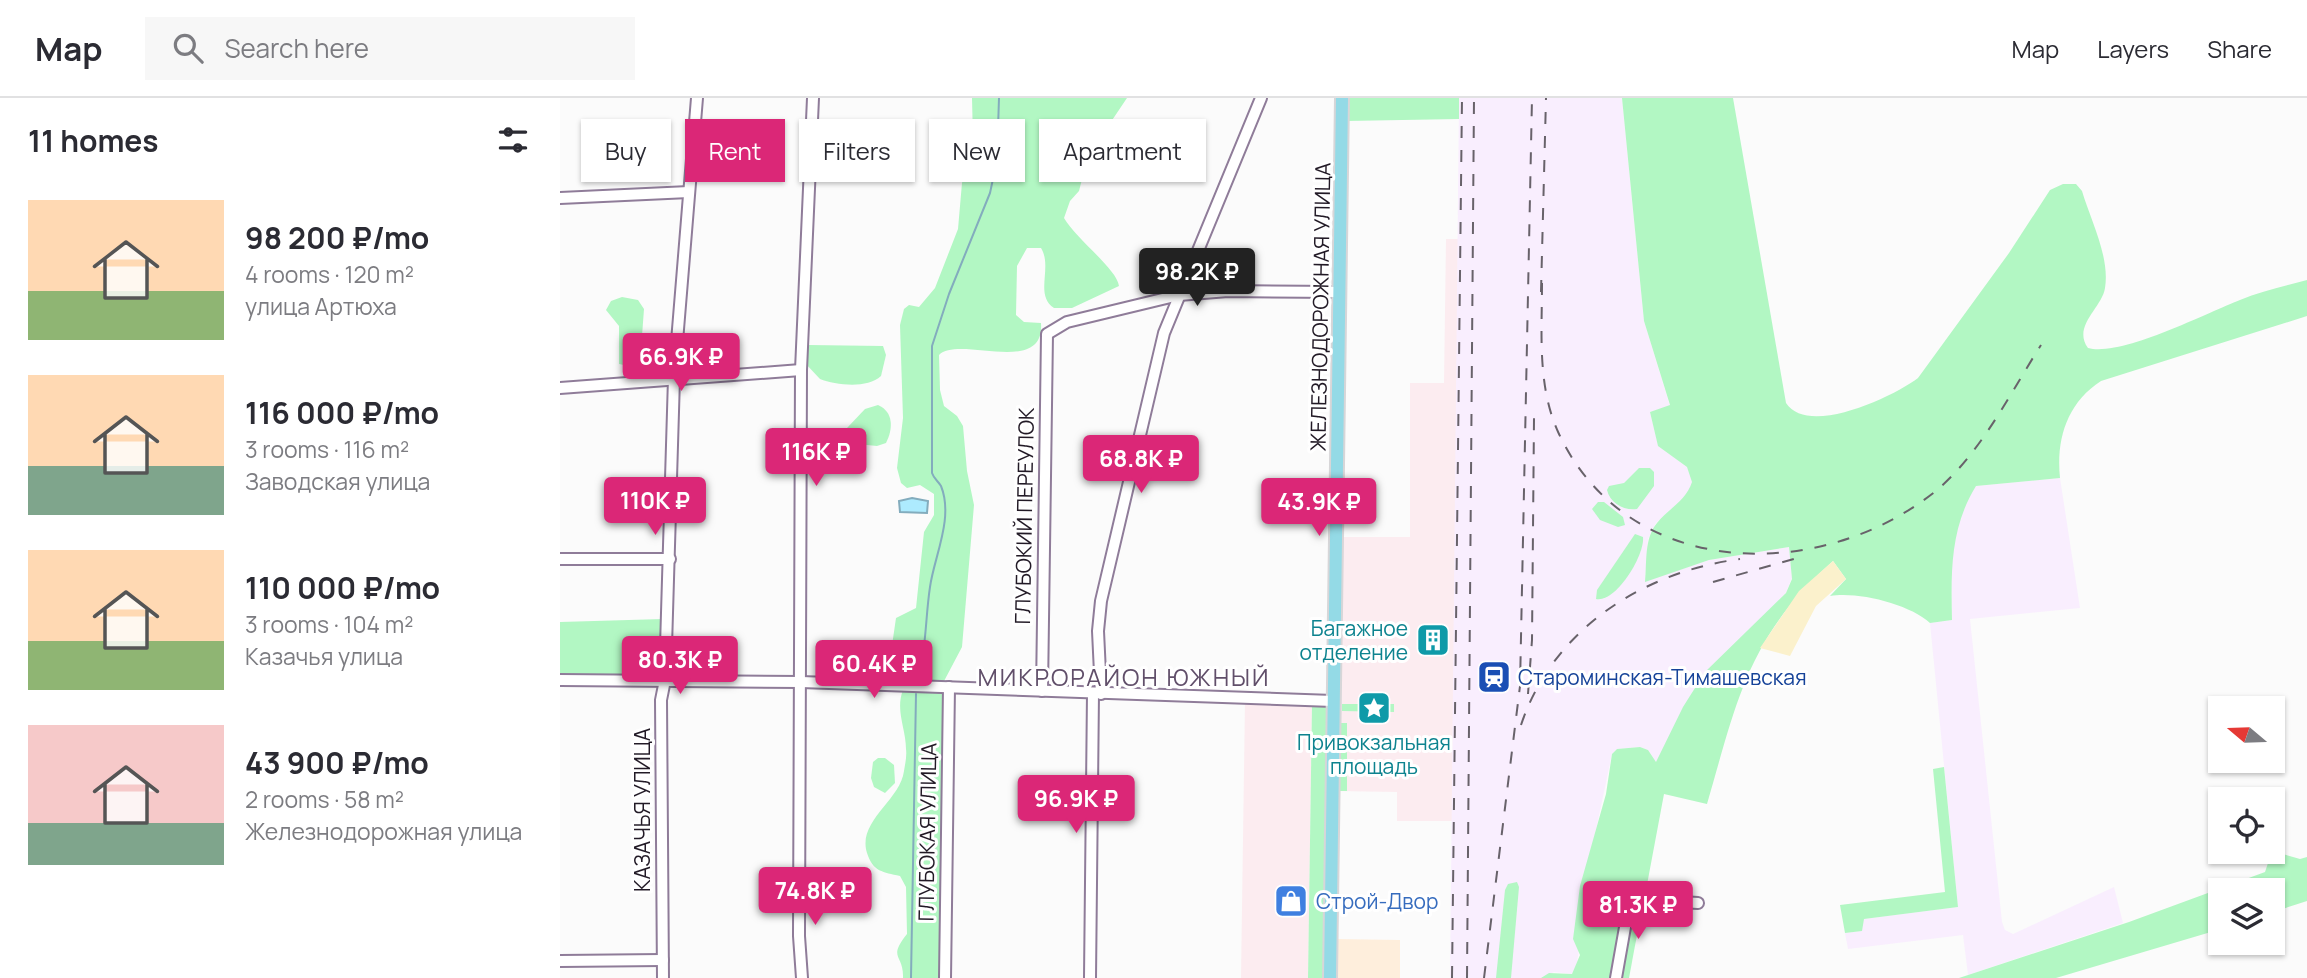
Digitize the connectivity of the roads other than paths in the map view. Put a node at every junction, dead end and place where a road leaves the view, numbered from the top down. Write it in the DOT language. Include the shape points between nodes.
graph roads {
  1 [pos="697,98"];
  2 [pos="813,98"];
  3 [pos="1261,98"];
  4 [pos="1342,98"];
  5 [pos="689,192"];
  6 [pos="560,198"];
  7 [pos="1339,292"];
  8 [pos="1179,295"];
  9 [pos="801,370"];
  10 [pos="674,378"];
  11 [pos="560,388"];
  12 [pos="560,559"];
  13 [pos="670,559"];
  14 [pos="560,680"];
  15 [pos="665,680"];
  16 [pos="801,682"];
  17 [pos="949,687"];
  18 [pos="1042,691"];
  19 [pos="1097,693"];
  20 [pos="1333,701"];
  21 [pos="1698,903"];
  22 [pos="663,960"];
  23 [pos="560,961"];
  24 [pos="663,978"];
  25 [pos="802,978"];
  26 [pos="945,978"];
  27 [pos="1090,978"];
  28 [pos="1330,978"];
  29 [pos="1616,978"];
  1 -- 5 [label="street, КАЗАЧЬЯ УЛИЦА"];
  2 -- 9 [label="street"];
  3 -- 8 [label="street"];
  4 -- 7 [label="main road, ЖЕЛЕЗНОДОРОЖНАЯ УЛИЦА"];
  5 -- 6 [label="street"];
  5 -- 10 [label="street, КАЗАЧЬЯ УЛИЦА"];
  7 -- 8 [label="street"];
  7 -- 20 [label="main road, ЖЕЛЕЗНОДОРОЖНАЯ УЛИЦА"];
  8 -- 18 [label="street, ГЛУБОКИЙ ПЕРЕУЛОК" via="1067,322 1050,331 1046,342"];
  8 -- 19 [label="street" via="1156,363 1101,601"];
  9 -- 10 [label="street"];
  9 -- 16 [label="street"];
  10 -- 11 [label="street"];
  10 -- 13 [label="street, КАЗАЧЬЯ УЛИЦА"];
  12 -- 13 [label="street"];
  13 -- 15 [label="street, КАЗАЧЬЯ УЛИЦА"];
  14 -- 15 [label="street"];
  15 -- 16 [label="street"];
  15 -- 22 [label="street, КАЗАЧЬЯ УЛИЦА" via="661,699"];
  16 -- 17 [label="street"];
  16 -- 25 [label="street"];
  17 -- 18 [label="street"];
  17 -- 26 [label="street, ГЛУБОКАЯ УЛИЦА"];
  18 -- 19 [label="street"];
  19 -- 20 [label="street"];
  19 -- 27 [label="street"];
  20 -- 28 [label="main road, ЖЕЛЕЗНОДОРОЖНАЯ УЛИЦА"];
  21 -- 29 [label="street" via="1630,899"];
  22 -- 23 [label="street"];
  22 -- 24 [label="street, КАЗАЧЬЯ УЛИЦА"];
}
